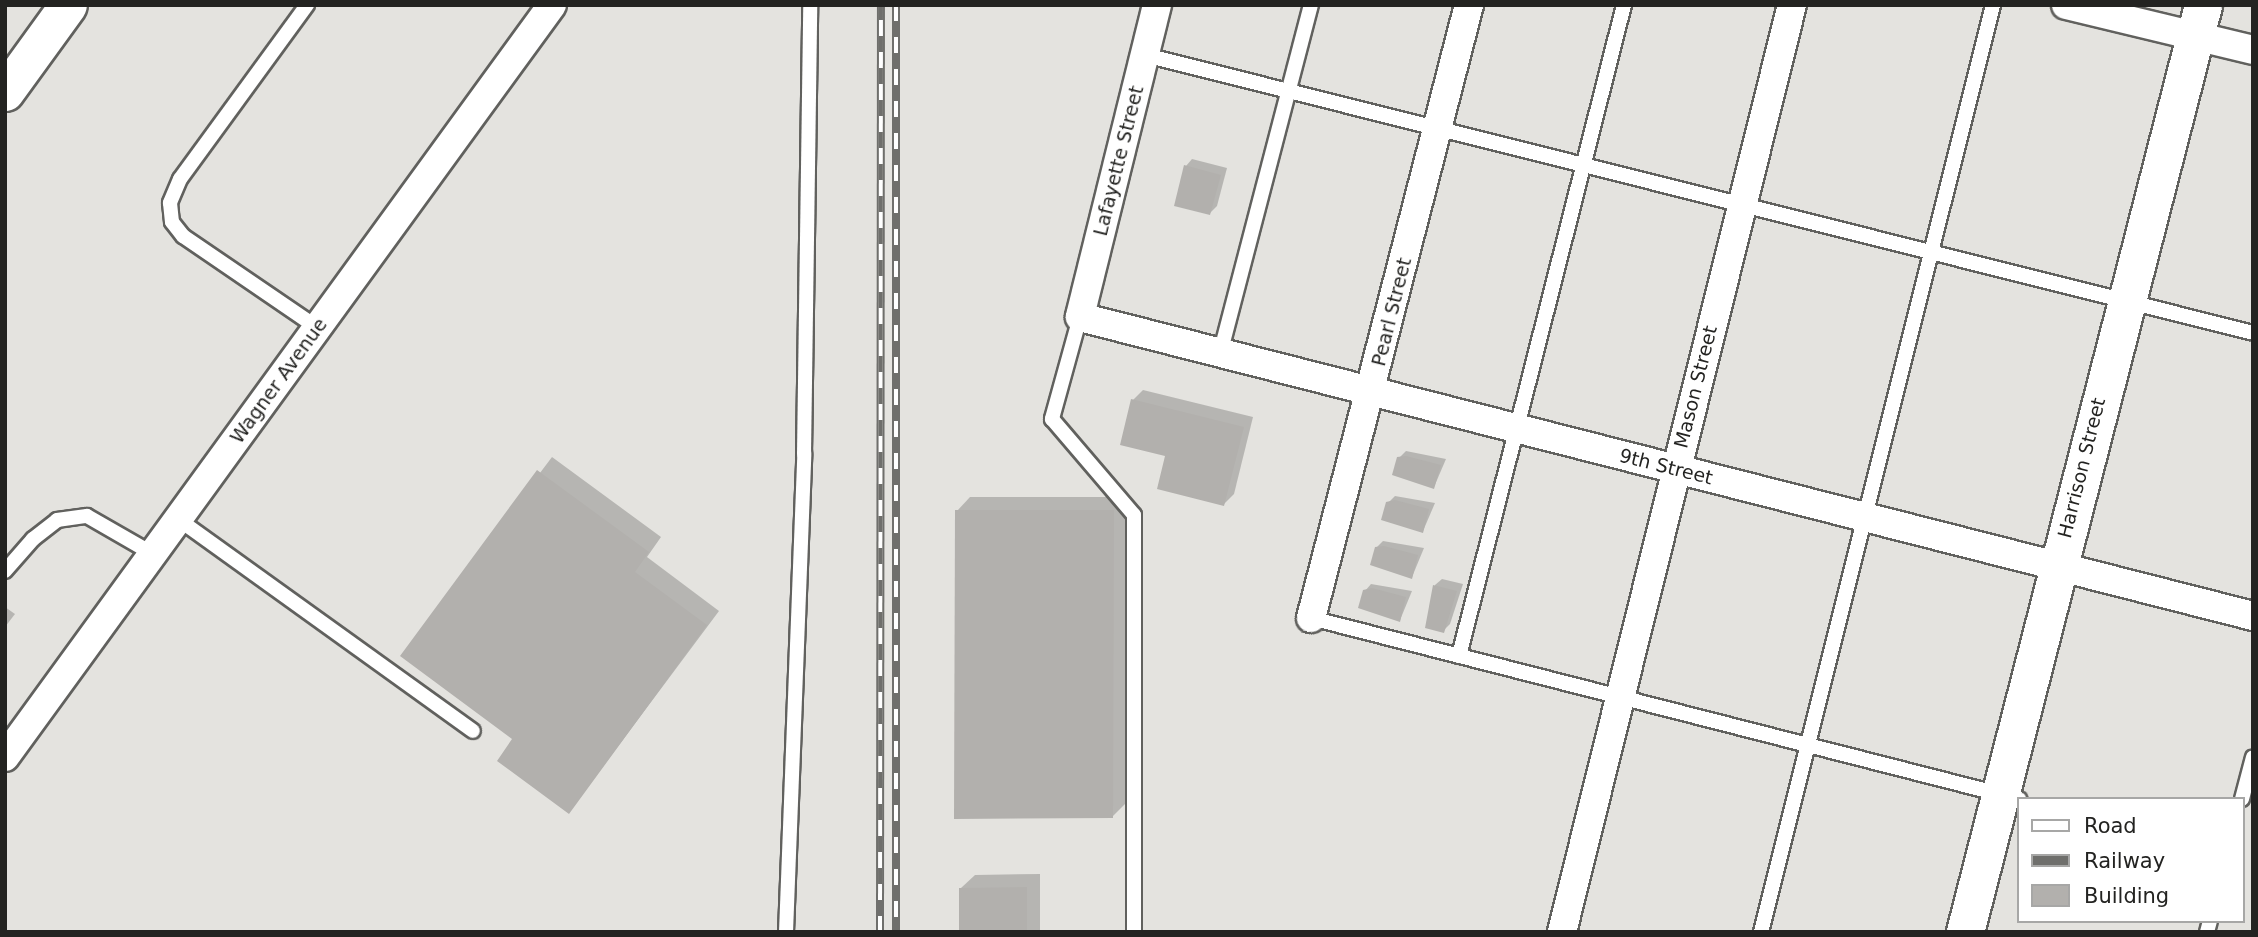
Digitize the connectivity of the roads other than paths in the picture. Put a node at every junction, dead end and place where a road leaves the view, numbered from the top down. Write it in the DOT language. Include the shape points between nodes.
graph roads {
  1 [pos="68,5"];
  2 [pos="307,5"];
  3 [pos="552,5"];
  4 [pos="810,5"];
  5 [pos="1157,5"];
  6 [pos="1311,5"];
  7 [pos="1469,5"];
  8 [pos="1625,5"];
  9 [pos="1792,5"];
  10 [pos="1993,5"];
  11 [pos="2066,5"];
  12 [pos="2199,20"];
  13 [pos="2253,50"];
  14 [pos="1145,55"];
  15 [pos="1288,91"];
  16 [pos="5,92"];
  17 [pos="1438,128"];
  18 [pos="1584,164"];
  19 [pos="1742,204"];
  20 [pos="1932,252"];
  21 [pos="2125,300"];
  22 [pos="1080,317"];
  23 [pos="318,328"];
  24 [pos="2253,333"];
  25 [pos="1220,354"];
  26 [pos="1371,392"];
  27 [pos="1517,429"];
  28 [pos="1676,469"];
  29 [pos="178,519"];
  30 [pos="1866,519"];
  31 [pos="153,554"];
  32 [pos="2057,568"];
  33 [pos="5,571"];
  34 [pos="2253,617"];
  35 [pos="1311,618"];
  36 [pos="1459,656"];
  37 [pos="1618,695"];
  38 [pos="473,731"];
  39 [pos="1811,745"];
  40 [pos="5,757"];
  41 [pos="2253,757"];
  42 [pos="2010,796"];
  43 [pos="2243,797"];
  44 [pos="1566,931"];
  45 [pos="786,932"];
  46 [pos="1134,932"];
  47 [pos="1761,932"];
  48 [pos="1965,932"];
  1 -- 16 [label="street"];
  2 -- 23 [label="lane" via="180,178 170,202 172,222 183,236"];
  3 -- 23 [label="street, Wagner Avenue"];
  4 -- 45 [label="lane" via="804,454"];
  5 -- 14 [label="street, Lafayette Street"];
  6 -- 15 [label="lane"];
  7 -- 17 [label="street, Pearl Street"];
  8 -- 18 [label="lane"];
  9 -- 19 [label="street, Mason Street"];
  10 -- 20 [label="lane"];
  11 -- 12 [label="street"];
  12 -- 13 [label="street"];
  12 -- 21 [label="street, Harrison Street"];
  14 -- 15 [label="lane"];
  14 -- 22 [label="street, Lafayette Street"];
  15 -- 17 [label="lane"];
  15 -- 25 [label="lane"];
  17 -- 18 [label="lane"];
  17 -- 26 [label="street, Pearl Street"];
  18 -- 19 [label="lane"];
  18 -- 27 [label="lane"];
  19 -- 20 [label="lane"];
  19 -- 28 [label="street, Mason Street"];
  20 -- 21 [label="lane"];
  20 -- 30 [label="lane"];
  21 -- 24 [label="lane"];
  21 -- 32 [label="street, Harrison Street"];
  22 -- 25 [label="street, 9th Street"];
  22 -- 46 [label="lane" via="1052,419 1134,515"];
  23 -- 29 [label="street, Wagner Avenue"];
  25 -- 26 [label="street, 9th Street"];
  26 -- 27 [label="street, 9th Street"];
  26 -- 35 [label="street, Pearl Street"];
  27 -- 28 [label="street, 9th Street"];
  27 -- 36 [label="lane"];
  28 -- 30 [label="street, 9th Street"];
  28 -- 37 [label="street, Mason Street"];
  29 -- 31 [label="street, Wagner Avenue"];
  29 -- 38 [label="lane"];
  30 -- 32 [label="street, 9th Street"];
  30 -- 39 [label="lane"];
  31 -- 33 [label="lane" via="87,516 57,520"];
  31 -- 40 [label="street, Wagner Avenue"];
  32 -- 34 [label="street, 9th Street"];
  32 -- 42 [label="street, Harrison Street"];
  35 -- 36 [label="lane"];
  36 -- 37 [label="lane"];
  37 -- 39 [label="lane"];
  37 -- 44 [label="street, Mason Street"];
  39 -- 42 [label="lane"];
  39 -- 47 [label="lane"];
  41 -- 43 [label="lane"];
  42 -- 48 [label="street, Harrison Street"];
}
